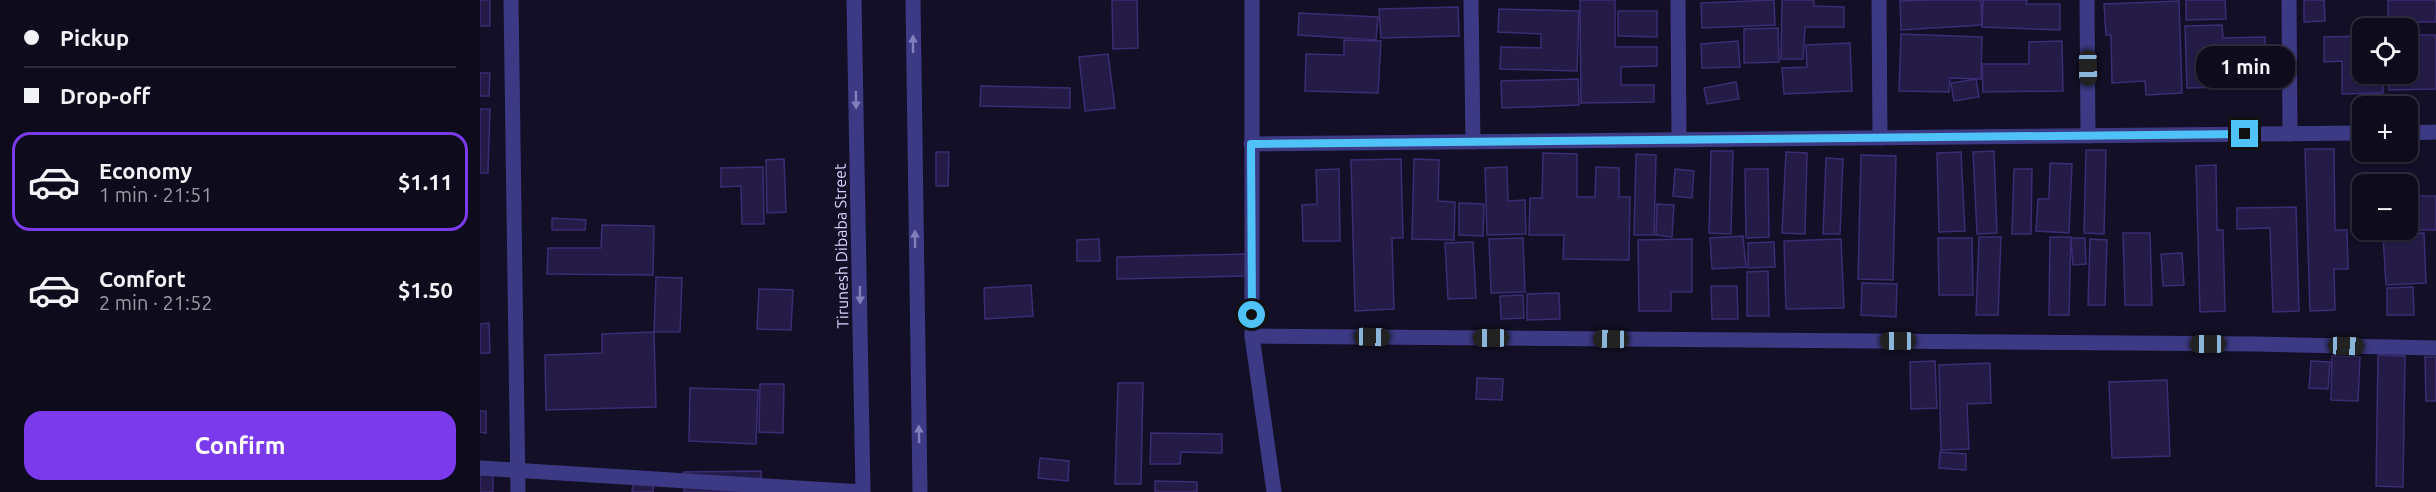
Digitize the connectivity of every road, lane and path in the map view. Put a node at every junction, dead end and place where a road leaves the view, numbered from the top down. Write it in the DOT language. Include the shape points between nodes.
graph roads {
  1 [pos="511,0"];
  2 [pos="854,0"];
  3 [pos="913,0"];
  4 [pos="1252,0"];
  5 [pos="1472,0"];
  6 [pos="1678,0"];
  7 [pos="1879,0"];
  8 [pos="2087,0"];
  9 [pos="2289,0"];
  10 [pos="2436,132"];
  11 [pos="2352,133"];
  12 [pos="2418,133"];
  13 [pos="2290,134"];
  14 [pos="2088,136"];
  15 [pos="1880,138"];
  16 [pos="1679,140"];
  17 [pos="1473,142"];
  18 [pos="1251,144"];
  19 [pos="1252,336"];
  20 [pos="2436,348"];
  21 [pos="480,468"];
  22 [pos="518,469"];
  23 [pos="518,492"];
  24 [pos="863,492"];
  25 [pos="920,492"];
  26 [pos="1274,492"];
  1 -- 22 [label="street"];
  2 -- 24 [label="street, Tirunesh Dibaba Street, one-way"];
  25 -- 3 [label="street, one-way"];
  4 -- 18 [label="street"];
  5 -- 17 [label="street"];
  6 -- 16 [label="street"];
  7 -- 15 [label="street"];
  8 -- 14 [label="street"];
  9 -- 13 [label="street"];
  10 -- 12 [label="street"];
  11 -- 13 [label="street"];
  13 -- 14 [label="street"];
  14 -- 15 [label="street"];
  15 -- 16 [label="street"];
  16 -- 17 [label="street"];
  17 -- 18 [label="street"];
  18 -- 19 [label="street"];
  19 -- 20 [label="street"];
  19 -- 26 [label="street"];
  21 -- 22 [label="street"];
  22 -- 23 [label="street"];
  22 -- 24 [label="street"];
}
